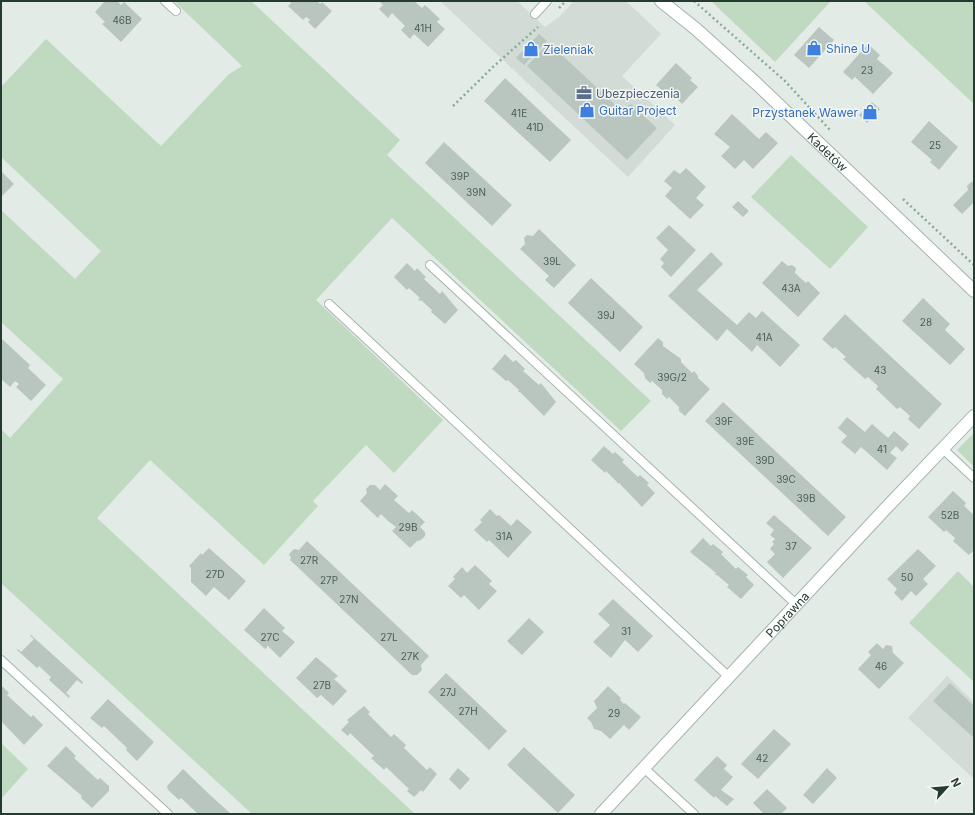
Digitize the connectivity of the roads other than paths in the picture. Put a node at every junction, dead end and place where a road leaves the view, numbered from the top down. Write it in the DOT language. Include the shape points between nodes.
graph roads {
  1 [pos="165,1"];
  2 [pos="547,1"];
  3 [pos="661,1"];
  4 [pos="176,11"];
  5 [pos="535,14"];
  6 [pos="430,265"];
  7 [pos="974,291"];
  8 [pos="330,304"];
  9 [pos="974,416"];
  10 [pos="943,449"];
  11 [pos="974,478"];
  12 [pos="797,605"];
  13 [pos="1,660"];
  14 [pos="729,677"];
  15 [pos="644,768"];
  16 [pos="168,814"];
  17 [pos="601,814"];
  18 [pos="694,814"];
  1 -- 4 [label="lane"];
  2 -- 5 [label="lane"];
  3 -- 7 [label="street, Kadetów" via="758,85"];
  6 -- 12 [label="lane"];
  8 -- 14 [label="lane"];
  9 -- 10 [label="street, Poprawna"];
  10 -- 11 [label="lane"];
  10 -- 12 [label="street, Poprawna"];
  12 -- 14 [label="street, Poprawna"];
  13 -- 16 [label="lane"];
  14 -- 15 [label="street, Poprawna"];
  15 -- 17 [label="street, Poprawna"];
  15 -- 18 [label="lane"];
}
